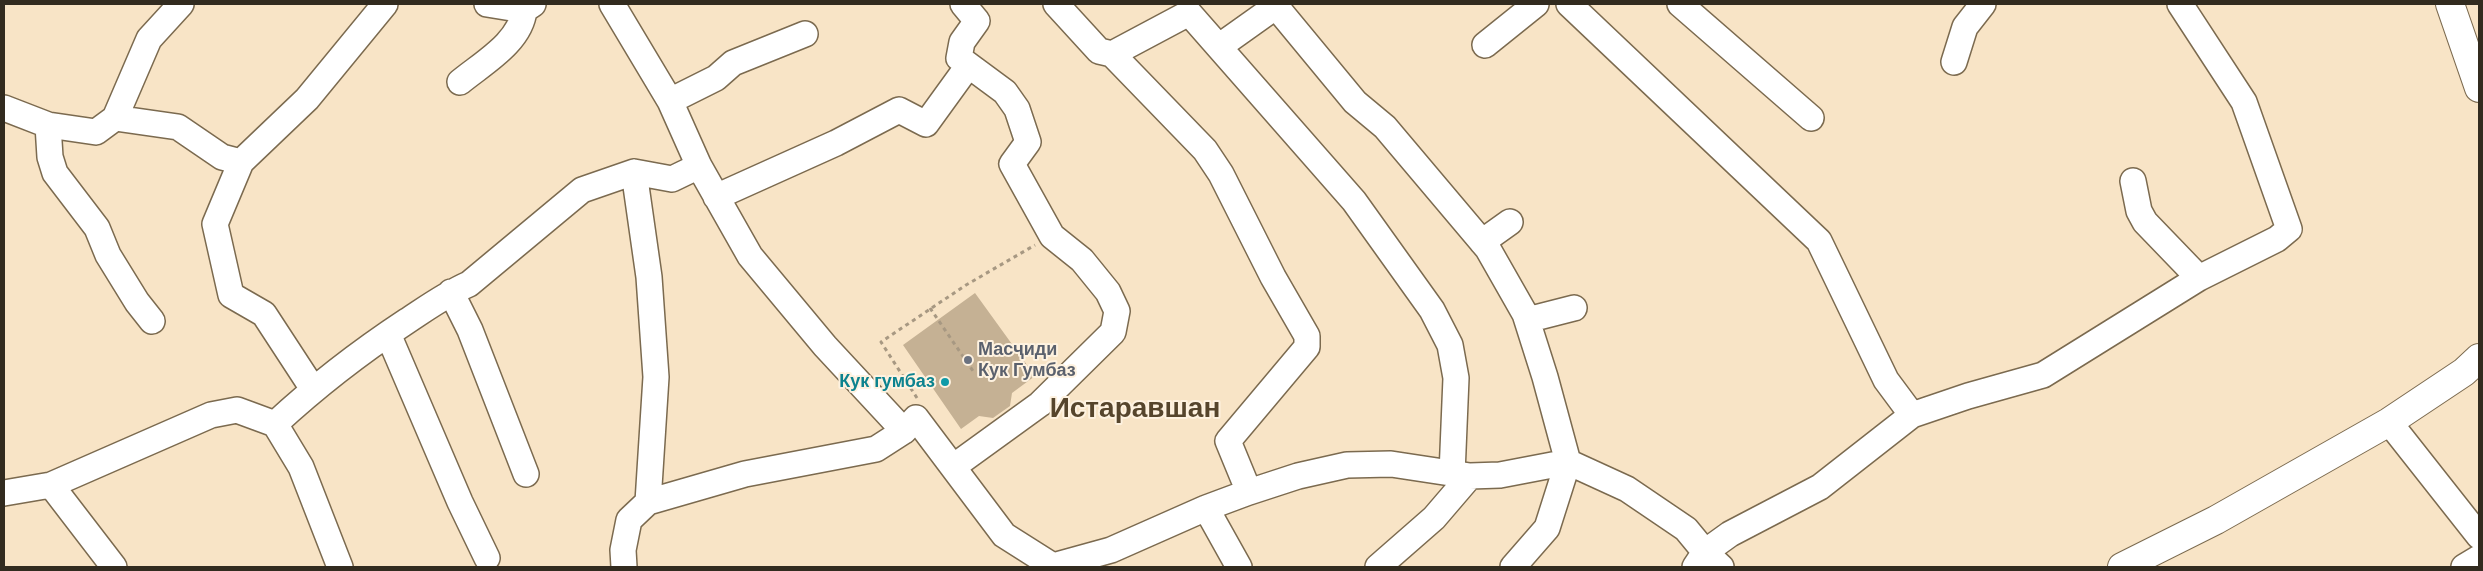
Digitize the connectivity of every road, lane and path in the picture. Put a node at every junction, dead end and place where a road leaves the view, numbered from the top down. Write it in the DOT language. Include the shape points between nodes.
graph roads {
  1 [pos="181,4"];
  2 [pos="385,4"];
  3 [pos="487,4"];
  4 [pos="612,4"];
  5 [pos="962,4"];
  6 [pos="1056,4"];
  7 [pos="1276,4"];
  8 [pos="1536,4"];
  9 [pos="1569,4"];
  10 [pos="1680,4"];
  11 [pos="1983,4"];
  12 [pos="2180,4"];
  13 [pos="2450,4"];
  14 [pos="529,7"];
  15 [pos="804,34"];
  16 [pos="1485,45"];
  17 [pos="1220,46"];
  18 [pos="1112,54"];
  19 [pos="1954,62"];
  20 [pos="968,66"];
  21 [pos="460,82"];
  22 [pos="2479,88"];
  23 [pos="670,101"];
  24 [pos="4,108"];
  25 [pos="115,118"];
  26 [pos="1811,118"];
  27 [pos="48,125"];
  28 [pos="241,162"];
  29 [pos="698,166"];
  30 [pos="634,172"];
  31 [pos="2133,181"];
  32 [pos="716,197"];
  33 [pos="1510,222"];
  34 [pos="1052,236"];
  35 [pos="1482,242"];
  36 [pos="2198,278"];
  37 [pos="451,292"];
  38 [pos="930,308"];
  39 [pos="1574,308"];
  40 [pos="1527,320"];
  41 [pos="152,321"];
  42 [pos="388,334"];
  43 [pos="2479,358"];
  44 [pos="974,371"];
  45 [pos="313,389"];
  46 [pos="1912,415"];
  47 [pos="2389,422"];
  48 [pos="275,424"];
  49 [pos="910,424"];
  50 [pos="1568,462"];
  51 [pos="953,466"];
  52 [pos="526,474"];
  53 [pos="1461,475"];
  54 [pos="51,485"];
  55 [pos="1249,492"];
  56 [pos="4,493"];
  57 [pos="648,502"];
  58 [pos="1206,508"];
  59 [pos="2479,536"];
  60 [pos="487,558"];
  61 [pos="2479,558"];
  62 [pos="1110,559"];
  63 [pos="1707,562"];
  64 [pos="114,567"];
  65 [pos="340,567"];
  66 [pos="624,567"];
  67 [pos="1239,567"];
  68 [pos="1378,567"];
  69 [pos="1513,567"];
  70 [pos="2122,567"];
  71 [pos="2464,567"];
  1 -- 25 [label="street" via="149,39"];
  2 -- 28 [label="street" via="307,99"];
  3 -- 14 [label="street"];
  4 -- 23 [label="street"];
  5 -- 20 [label="street" via="977,21 962,42 959,58"];
  6 -- 18 [label="street" via="1099,51"];
  7 -- 17 [label="street"];
  7 -- 35 [label="street" via="1355,102 1385,127"];
  8 -- 16 [label="street"];
  9 -- 46 [label="street" via="1819,241 1886,380"];
  10 -- 26 [label="street"];
  11 -- 19 [label="street" via="1965,28"];
  12 -- 36 [label="street" via="2244,102 2289,229 2277,239"];
  13 -- 22 [label="main road"];
  14 -- 21 [label="street" via="513,36"];
  15 -- 23 [label="street" via="733,63 716,78"];
  17 -- 18 [label="street" via="1189,12"];
  17 -- 53 [label="street" via="1354,201 1432,310 1450,345 1456,378"];
  18 -- 55 [label="street" via="1205,150 1307,336 1307,347 1228,441"];
  20 -- 32 [label="street" via="926,124 899,110 836,144"];
  20 -- 34 [label="street" via="1005,92 1017,109 1028,142 1012,164"];
  23 -- 29 [label="street"];
  24 -- 27 [label="street"];
  25 -- 27 [label="street" via="96,132"];
  25 -- 28 [label="street" via="178,127 222,157"];
  27 -- 41 [label="street" via="50,157 55,173 97,228 108,255"];
  28 -- 45 [label="street" via="215,224 231,295 264,314"];
  29 -- 30 [label="street" via="672,179"];
  29 -- 32 [label="street"];
  30 -- 37 [label="street" via="582,190 469,284"];
  30 -- 57 [label="street" via="649,277 656,377"];
  31 -- 36 [label="street" via="2139,211 2145,222"];
  32 -- 49 [label="street" via="750,256 825,346"];
  33 -- 35 [label="street"];
  34 -- 38 [label="path"];
  34 -- 51 [label="street" via="1082,260 1108,292 1117,311 1112,332 1040,404"];
  35 -- 40 [label="street"];
  36 -- 46 [label="street" via="2043,376"];
  37 -- 42 [label="street"];
  37 -- 52 [label="street" via="470,330"];
  38 -- 44 [label="path"];
  38 -- 49 [label="path" via="881,342 919,402"];
  39 -- 40 [label="street"];
  40 -- 50 [label="street"];
  42 -- 45 [label="street"];
  42 -- 60 [label="street"];
  43 -- 47 [label="main road" via="2464,372"];
  45 -- 48 [label="street"];
  46 -- 63 [label="street" via="1820,487 1730,534"];
  47 -- 59 [label="street"];
  47 -- 70 [label="main road" via="2216,520"];
  48 -- 54 [label="street" via="237,410 211,415"];
  48 -- 65 [label="street" via="301,466"];
  49 -- 51 [label="street"];
  49 -- 57 [label="street" via="876,449 745,474"];
  50 -- 53 [label="street" via="1500,475"];
  50 -- 63 [label="street" via="1627,490 1686,530"];
  50 -- 69 [label="street" via="1547,528"];
  51 -- 62 [label="street" via="1004,535 1053,566"];
  53 -- 55 [label="street" via="1390,464 1347,464"];
  53 -- 68 [label="street" via="1434,518"];
  54 -- 56 [label="street"];
  54 -- 64 [label="street"];
  55 -- 58 [label="street"];
  57 -- 66 [label="street" via="629,520 623,550"];
  58 -- 62 [label="street"];
  58 -- 67 [label="street"];
  61 -- 71 [label="street"];
}
